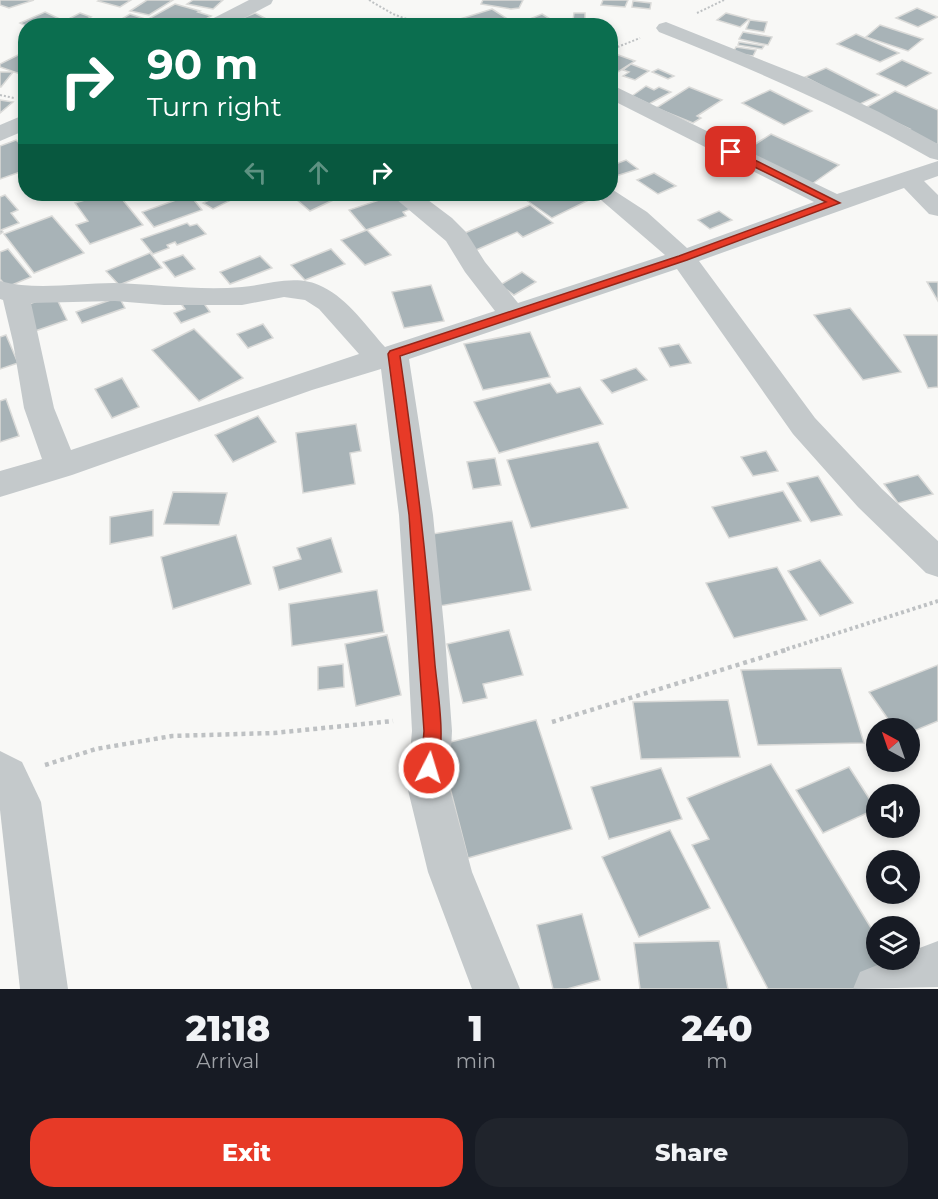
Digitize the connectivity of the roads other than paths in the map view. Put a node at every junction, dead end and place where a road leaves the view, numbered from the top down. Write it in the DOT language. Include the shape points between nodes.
graph roads {
  1 [pos="264,0"];
  2 [pos="229,18"];
  3 [pos="666,28"];
  4 [pos="618,94"];
  5 [pos="18,125"];
  6 [pos="0,134"];
  7 [pos="938,153"];
  8 [pos="938,168"];
  9 [pos="908,178"];
  10 [pos="414,201"];
  11 [pos="616,201"];
  12 [pos="835,203"];
  13 [pos="938,209"];
  14 [pos="683,258"];
  15 [pos="8,293"];
  16 [pos="513,315"];
  17 [pos="387,356"];
  18 [pos="61,466"];
  19 [pos="0,484"];
  20 [pos="938,563"];
  21 [pos="4,774"];
  22 [pos="938,964"];
  23 [pos="44,989"];
  24 [pos="496,989"];
  25 [pos="877,989"];
  1 -- 2 [label="street"];
  3 -- 7 [label="street" via="848,103"];
  4 -- 12 [label="street"];
  5 -- 6 [label="street"];
  8 -- 9 [label="street"];
  9 -- 12 [label="street"];
  9 -- 13 [label="street"];
  10 -- 16 [label="street" via="457,237 474,266"];
  11 -- 14 [label="street"];
  12 -- 14 [label="street"];
  14 -- 16 [label="street"];
  14 -- 20 [label="street" via="804,426 870,498"];
  15 -- 17 [label="street" via="243,296 284,288 312,292"];
  15 -- 18 [label="street" via="27,342 39,408"];
  16 -- 17 [label="street"];
  17 -- 18 [label="street"];
  17 -- 24 [label="street" via="416,515 432,731 428,786 450,872"];
  18 -- 19 [label="street"];
  21 -- 23 [label="street" via="20,801"];
  22 -- 25 [label="street"];
}
